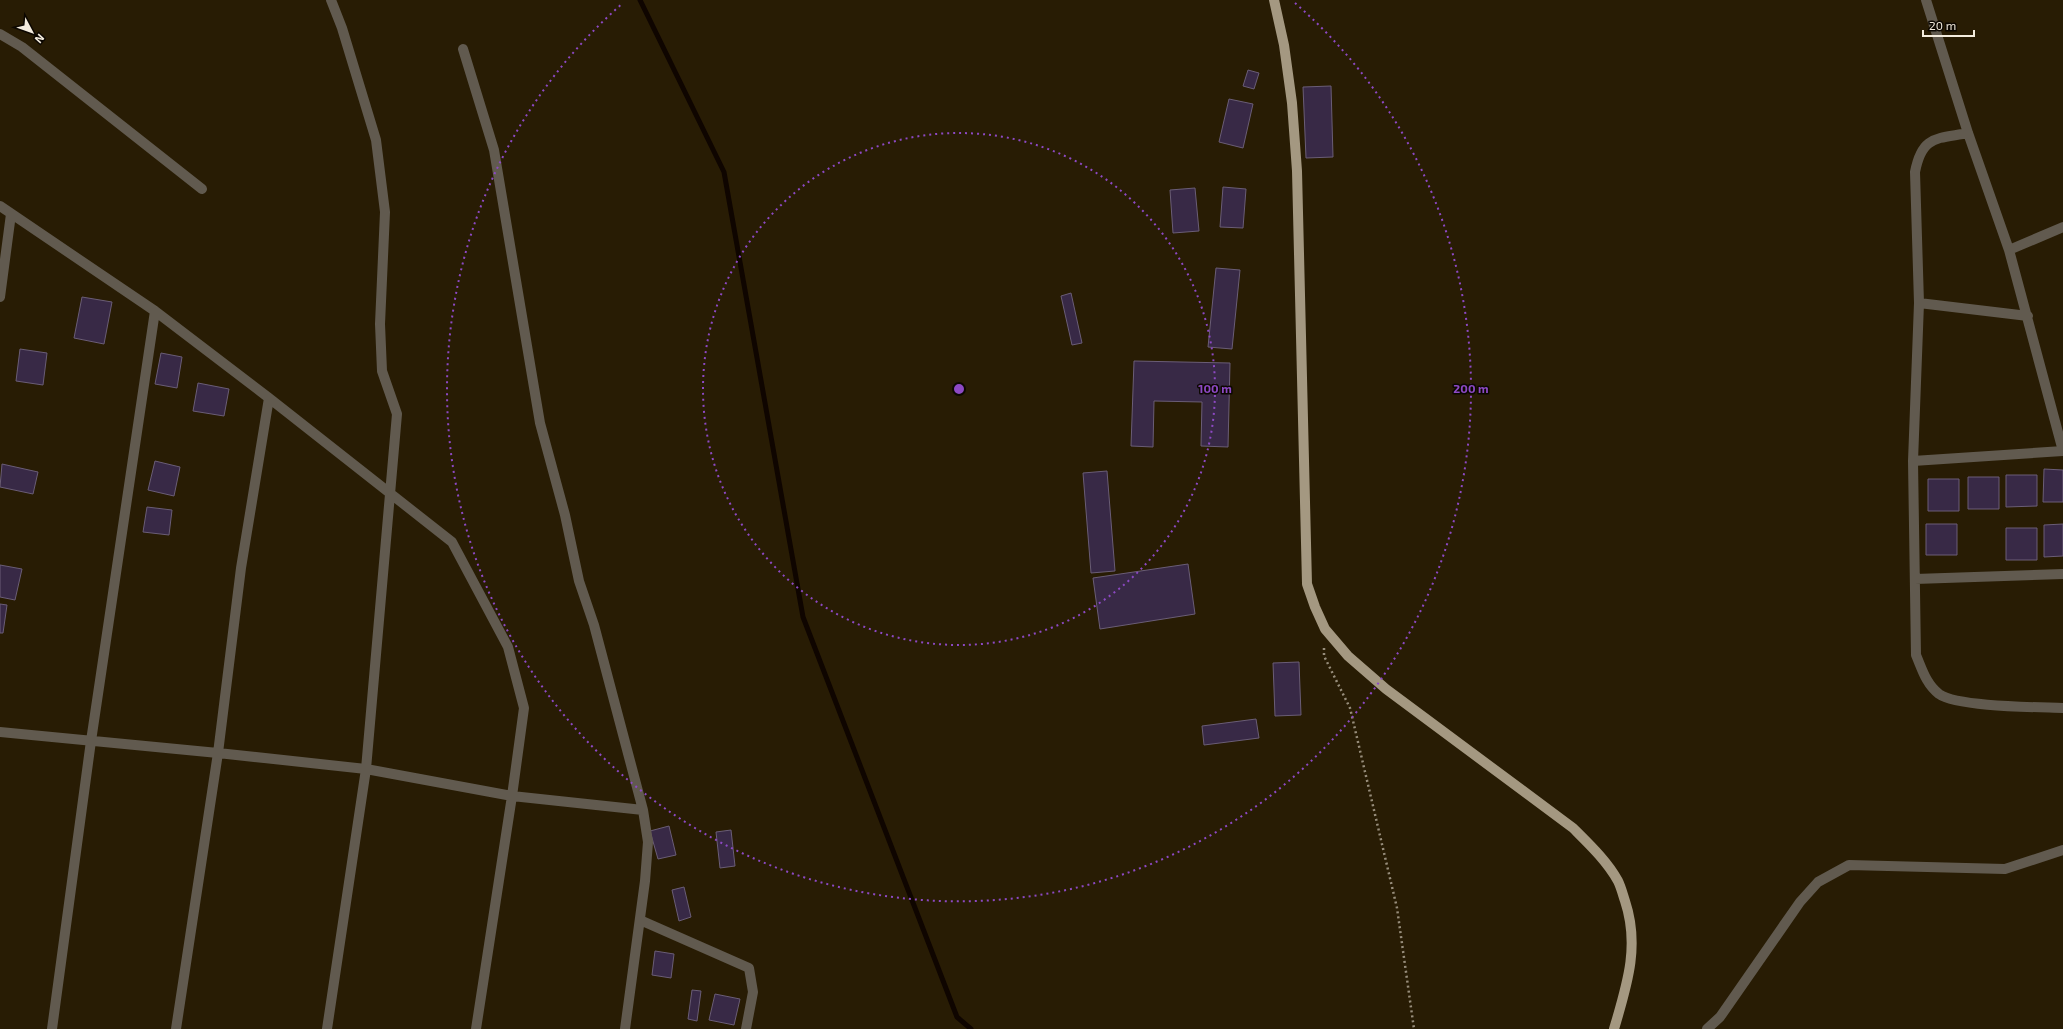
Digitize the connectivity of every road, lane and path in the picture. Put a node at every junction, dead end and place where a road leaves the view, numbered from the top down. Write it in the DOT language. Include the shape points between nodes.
graph roads {
  1 [pos="332,0"];
  2 [pos="1274,0"];
  3 [pos="1926,0"];
  4 [pos="0,34"];
  5 [pos="463,49"];
  6 [pos="1968,133"];
  7 [pos="202,188"];
  8 [pos="0,206"];
  9 [pos="11,214"];
  10 [pos="2063,227"];
  11 [pos="2009,250"];
  12 [pos="0,297"];
  13 [pos="1919,303"];
  14 [pos="155,311"];
  15 [pos="2028,316"];
  16 [pos="269,398"];
  17 [pos="2063,451"];
  18 [pos="1913,461"];
  19 [pos="391,495"];
  20 [pos="2063,574"];
  21 [pos="1915,579"];
  22 [pos="1325,629"];
  23 [pos="2063,708"];
  24 [pos="0,732"];
  25 [pos="91,741"];
  26 [pos="218,752"];
  27 [pos="366,769"];
  28 [pos="512,796"];
  29 [pos="643,810"];
  30 [pos="2063,850"];
  31 [pos="640,920"];
  32 [pos="52,1029"];
  33 [pos="176,1029"];
  34 [pos="327,1029"];
  35 [pos="476,1029"];
  36 [pos="625,1029"];
  37 [pos="746,1029"];
  38 [pos="1414,1029"];
  39 [pos="1614,1029"];
  40 [pos="1708,1029"];
  1 -- 19 [label="street" via="376,140 385,212 380,324 382,370 397,414"];
  2 -- 22 [label="main road" via="1284,45 1292,103 1297,171 1307,584 1314,607"];
  3 -- 6 [label="street"];
  4 -- 7 [label="street" via="22,47"];
  5 -- 29 [label="street" via="494,150 540,423 565,515 579,581 594,625"];
  6 -- 11 [label="street"];
  6 -- 13 [label="street" via="1931,140 1918,155 1915,172"];
  8 -- 9 [label="street"];
  9 -- 12 [label="street"];
  9 -- 14 [label="street"];
  10 -- 11 [label="street"];
  11 -- 15 [label="street"];
  13 -- 15 [label="street"];
  13 -- 18 [label="street"];
  14 -- 16 [label="street"];
  14 -- 25 [label="street"];
  15 -- 17 [label="street"];
  16 -- 19 [label="street"];
  16 -- 26 [label="street" via="241,568"];
  17 -- 18 [label="street"];
  18 -- 21 [label="street"];
  19 -- 27 [label="street"];
  19 -- 28 [label="street" via="452,542 508,647 524,708"];
  20 -- 21 [label="street"];
  21 -- 23 [label="street" via="1916,655 1927,681 1940,694 1960,702"];
  22 -- 38 [label="path" via="1324,656 1350,708 1397,908"];
  22 -- 39 [label="main road" via="1348,656 1386,690 1573,828 1600,856 1619,882 1630,917 1633,948 1626,987"];
  24 -- 25 [label="street"];
  25 -- 26 [label="street"];
  25 -- 32 [label="street"];
  26 -- 27 [label="street"];
  26 -- 33 [label="street"];
  27 -- 28 [label="street"];
  27 -- 34 [label="street"];
  28 -- 29 [label="street"];
  28 -- 35 [label="street"];
  29 -- 31 [label="street" via="648,842"];
  30 -- 40 [label="street" via="2005,870 1850,865 1818,882 1800,902 1720,1017"];
  31 -- 36 [label="street"];
  31 -- 37 [label="street" via="749,968 753,992"];
}
